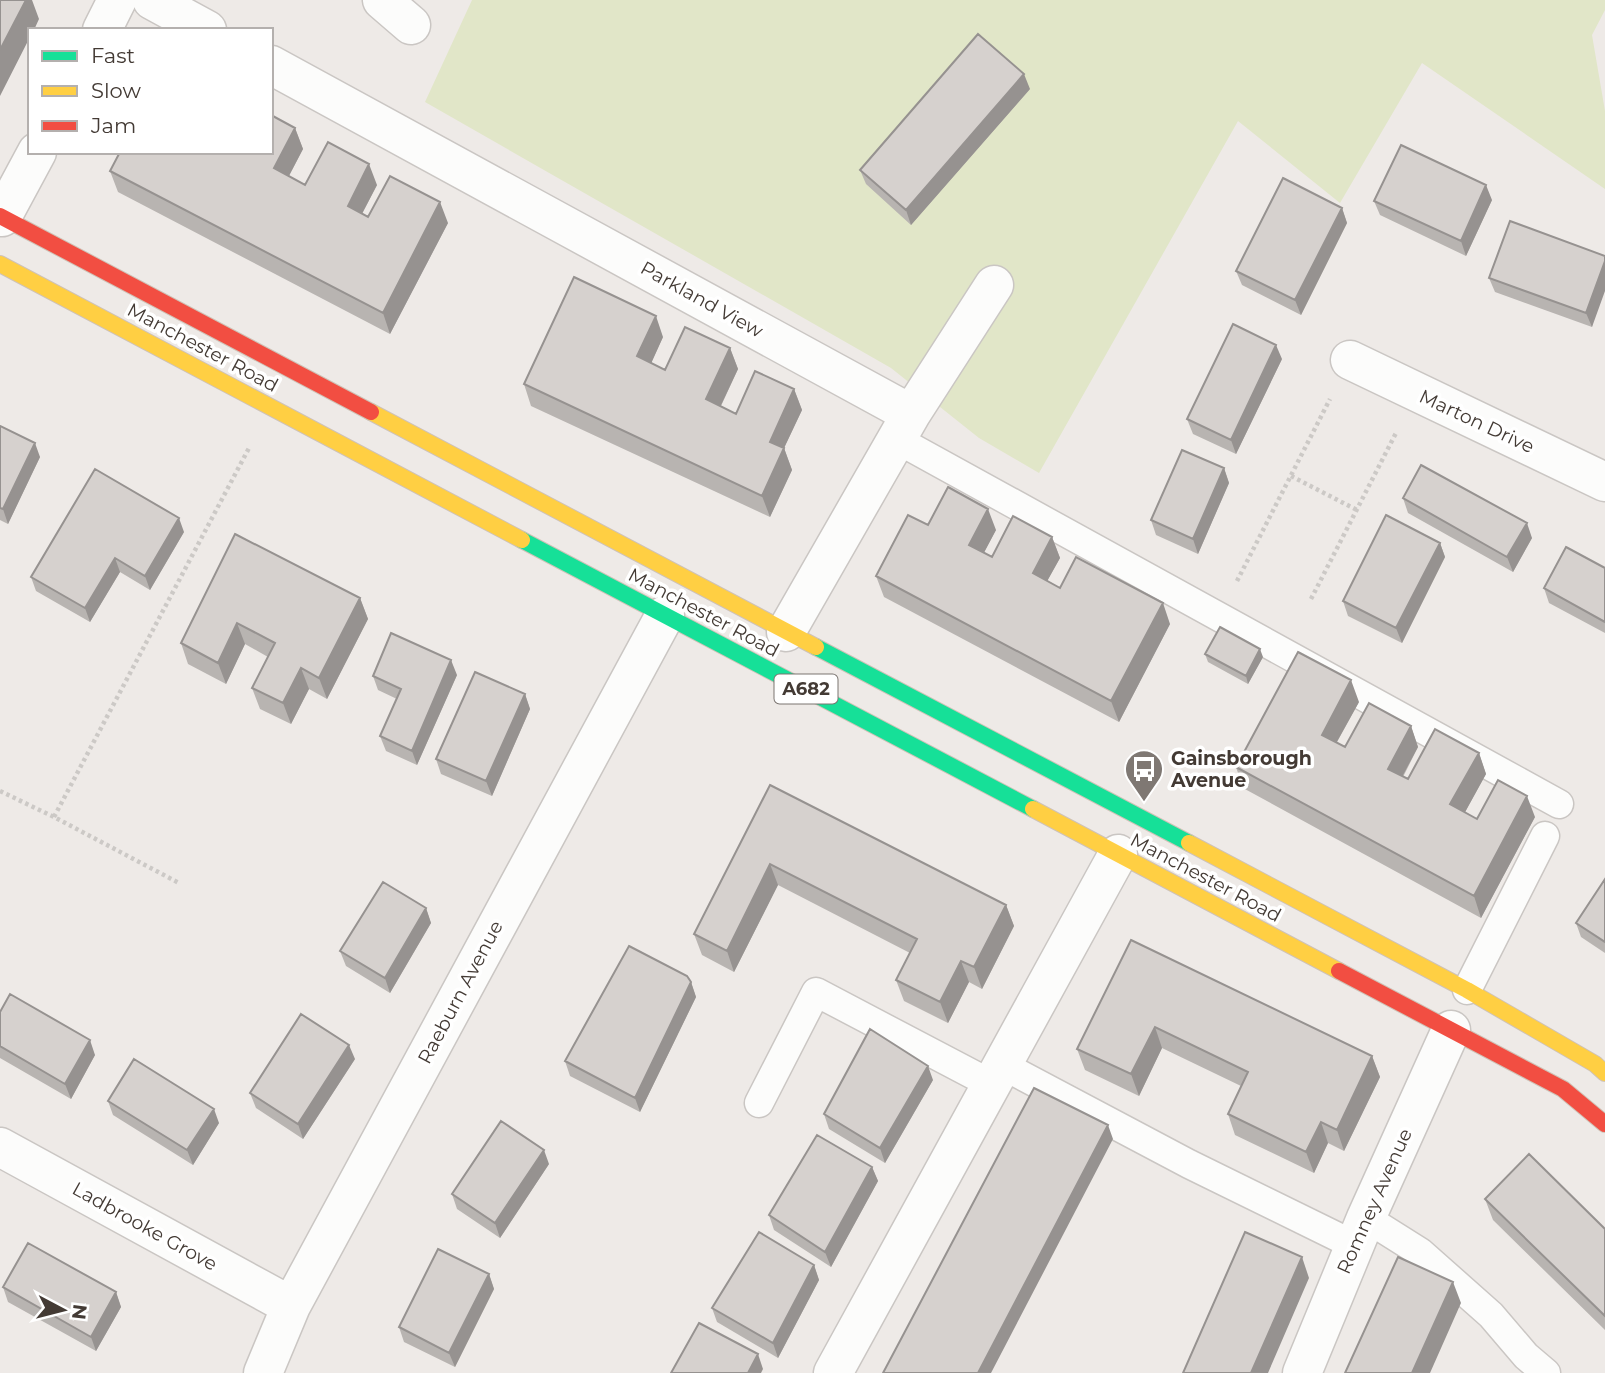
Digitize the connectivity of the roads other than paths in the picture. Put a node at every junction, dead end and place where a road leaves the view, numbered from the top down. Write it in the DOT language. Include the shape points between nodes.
graph roads {
  1 [pos="117,0"];
  2 [pos="152,0"];
  3 [pos="382,0"];
  4 [pos="411,25"];
  5 [pos="103,28"];
  6 [pos="203,28"];
  7 [pos="273,66"];
  8 [pos="36,154"];
  9 [pos="1,218"];
  10 [pos="0,264"];
  11 [pos="994,285"];
  12 [pos="1350,360"];
  13 [pos="904,426"];
  14 [pos="422,439"];
  15 [pos="401,476"];
  16 [pos="1605,482"];
  17 [pos="682,576"];
  18 [pos="665,615"];
  19 [pos="776,650"];
  20 [pos="1559,804"];
  21 [pos="1137,816"];
  22 [pos="1545,836"];
  23 [pos="1118,854"];
  24 [pos="1458,1012"];
  25 [pos="1605,1073"];
  26 [pos="997,1074"];
  27 [pos="759,1104"];
  28 [pos="1605,1124"];
  29 [pos="0,1147"];
  30 [pos="1360,1231"];
  31 [pos="290,1306"];
  32 [pos="1530,1367"];
  33 [pos="263,1373"];
  34 [pos="834,1373"];
  35 [pos="1302,1373"];
  1 -- 5 [label="street"];
  2 -- 6 [label="street"];
  3 -- 4 [label="street"];
  7 -- 13 [label="street, Parkland View"];
  8 -- 9 [label="street"];
  9 -- 14 [label="main road, Manchester Road / A682"];
  10 -- 15 [label="main road, Manchester Road / A682"];
  11 -- 13 [label="street"];
  12 -- 16 [label="street, Marton Drive"];
  13 -- 19 [label="street"];
  13 -- 20 [label="lane" via="1220,616"];
  14 -- 15 [label="main road"];
  14 -- 17 [label="main road, Manchester Road / A682"];
  15 -- 18 [label="main road, Manchester Road / A682"];
  17 -- 18 [label="main road"];
  17 -- 19 [label="main road, Manchester Road / A682"];
  18 -- 19 [label="main road, Manchester Road / A682"];
  18 -- 31 [label="street, Raeburn Avenue"];
  19 -- 21 [label="main road, Manchester Road / A682"];
  19 -- 23 [label="main road, Manchester Road / A682"];
  21 -- 23 [label="main road"];
  21 -- 24 [label="main road, Manchester Road / A682"];
  22 -- 24 [label="lane"];
  23 -- 24 [label="main road, Manchester Road / A682"];
  23 -- 26 [label="street"];
  24 -- 25 [label="main road, Manchester Road / A682" via="1595,1064"];
  24 -- 28 [label="main road, Manchester Road / A682"];
  24 -- 30 [label="street, Romney Avenue"];
  26 -- 27 [label="lane" via="816,992"];
  26 -- 30 [label="lane" via="1189,1164"];
  26 -- 34 [label="street"];
  29 -- 31 [label="street, Ladbrooke Grove"];
  30 -- 32 [label="lane" via="1420,1252 1491,1315"];
  30 -- 35 [label="street, Romney Avenue"];
  31 -- 33 [label="street, Raeburn Avenue"];
}
